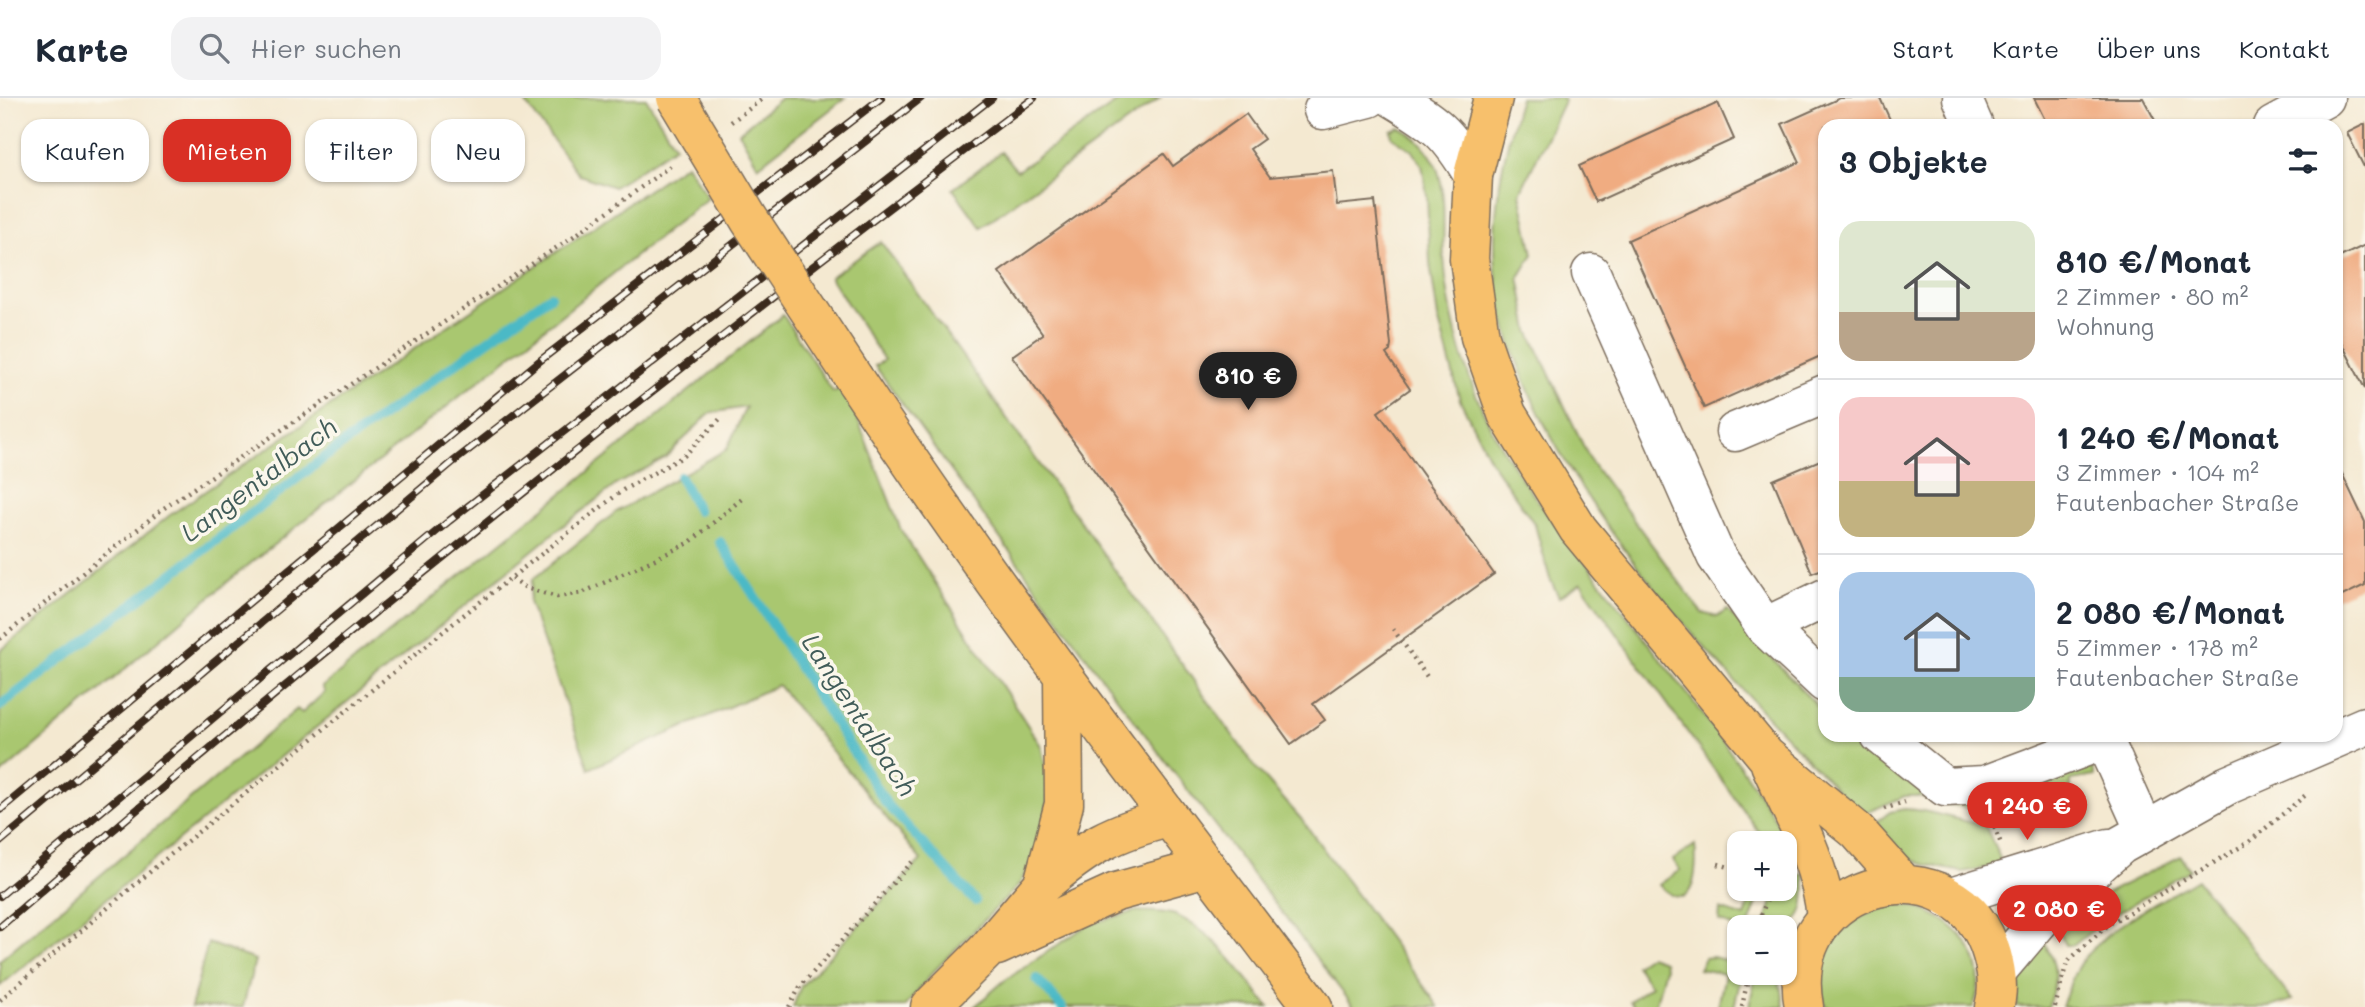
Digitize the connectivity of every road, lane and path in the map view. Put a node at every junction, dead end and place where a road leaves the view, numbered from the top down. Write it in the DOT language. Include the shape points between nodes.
graph roads {
  1 [pos="676,98"];
  2 [pos="764,98"];
  3 [pos="1369,98"];
  4 [pos="1393,98"];
  5 [pos="1493,98"];
  6 [pos="1962,98"];
  7 [pos="2325,98"];
  8 [pos="1323,110"];
  9 [pos="1971,119"];
  10 [pos="2285,119"];
  11 [pos="720,130"];
  12 [pos="676,162"];
  13 [pos="1473,175"];
  14 [pos="1591,273"];
  15 [pos="1818,397"];
  16 [pos="721,418"];
  17 [pos="1735,432"];
  18 [pos="744,497"];
  19 [pos="512,578"];
  20 [pos="1818,601"];
  21 [pos="1765,627"];
  22 [pos="1393,629"];
  23 [pos="0,639"];
  24 [pos="1063,676"];
  25 [pos="1818,676"];
  26 [pos="1428,678"];
  27 [pos="2365,726"];
  28 [pos="2343,735"];
  29 [pos="1889,742"];
  30 [pos="2099,742"];
  31 [pos="2105,742"];
  32 [pos="2325,742"];
  33 [pos="1766,756"];
  34 [pos="2319,784"];
  35 [pos="1168,818"];
  36 [pos="2133,838"];
  37 [pos="912,862"];
  38 [pos="1718,864"];
  39 [pos="1727,866"];
  40 [pos="1207,867"];
  41 [pos="1043,884"];
  42 [pos="1903,884"];
  43 [pos="1948,898"];
  44 [pos="1825,917"];
  45 [pos="985,952"];
  46 [pos="1747,985"];
  47 [pos="1996,989"];
  48 [pos="0,1000"];
  49 [pos="789,1007"];
  50 [pos="930,1007"];
  51 [pos="1313,1007"];
  52 [pos="1742,1007"];
  53 [pos="1804,1007"];
  54 [pos="2054,1007"];
  1 -- 24 [label="main road, bridge" via="749,219 945,516"];
  2 -- 11 [label="path"];
  3 -- 8 [label="street"];
  4 -- 13 [label="street" via="1451,139"];
  5 -- 13 [label="main road"];
  6 -- 9 [label="street"];
  7 -- 10 [label="street"];
  12 -- 23 [label="path" via="577,234 164,508"];
  13 -- 33 [label="main road" via="1469,259 1480,337 1507,414 1578,529"];
  14 -- 21 [label="street" via="1716,556"];
  15 -- 17 [label="street"];
  16 -- 19 [label="path" via="684,456 623,490"];
  18 -- 19 [label="path" via="689,543 582,593 556,597"];
  19 -- 48 [label="path" via="169,856"];
  20 -- 21 [label="street"];
  21 -- 25 [label="street"];
  22 -- 26 [label="path"];
  24 -- 35 [label="main road"];
  24 -- 41 [label="main road" via="1064,804"];
  27 -- 28 [label="street"];
  29 -- 30 [label="street" via="1945,787 1986,785"];
  31 -- 36 [label="street"];
  32 -- 36 [label="street" via="2271,764"];
  33 -- 42 [label="main road" via="1857,831"];
  33 -- 44 [label="main road" via="1813,860 1824,894"];
  34 -- 54 [label="path" via="2249,842 2109,925 2067,962"];
  35 -- 40 [label="main road"];
  35 -- 41 [label="main road" via="1126,829 1085,849"];
  36 -- 43 [label="street"];
  36 -- 47 [label="street" via="2053,905"];
  37 -- 49 [label="path" via="800,987"];
  38 -- 39 [label="path"];
  40 -- 45 [label="main road" via="1116,892"];
  40 -- 51 [label="main road"];
  41 -- 45 [label="main road"];
  42 -- 43 [label="main road"];
  42 -- 44 [label="main road" via="1875,887 1848,899"];
  43 -- 47 [label="main road" via="1972,916 1989,942"];
  44 -- 53 [label="main road" via="1802,963"];
  45 -- 50 [label="main road"];
  46 -- 52 [label="path"];
}
